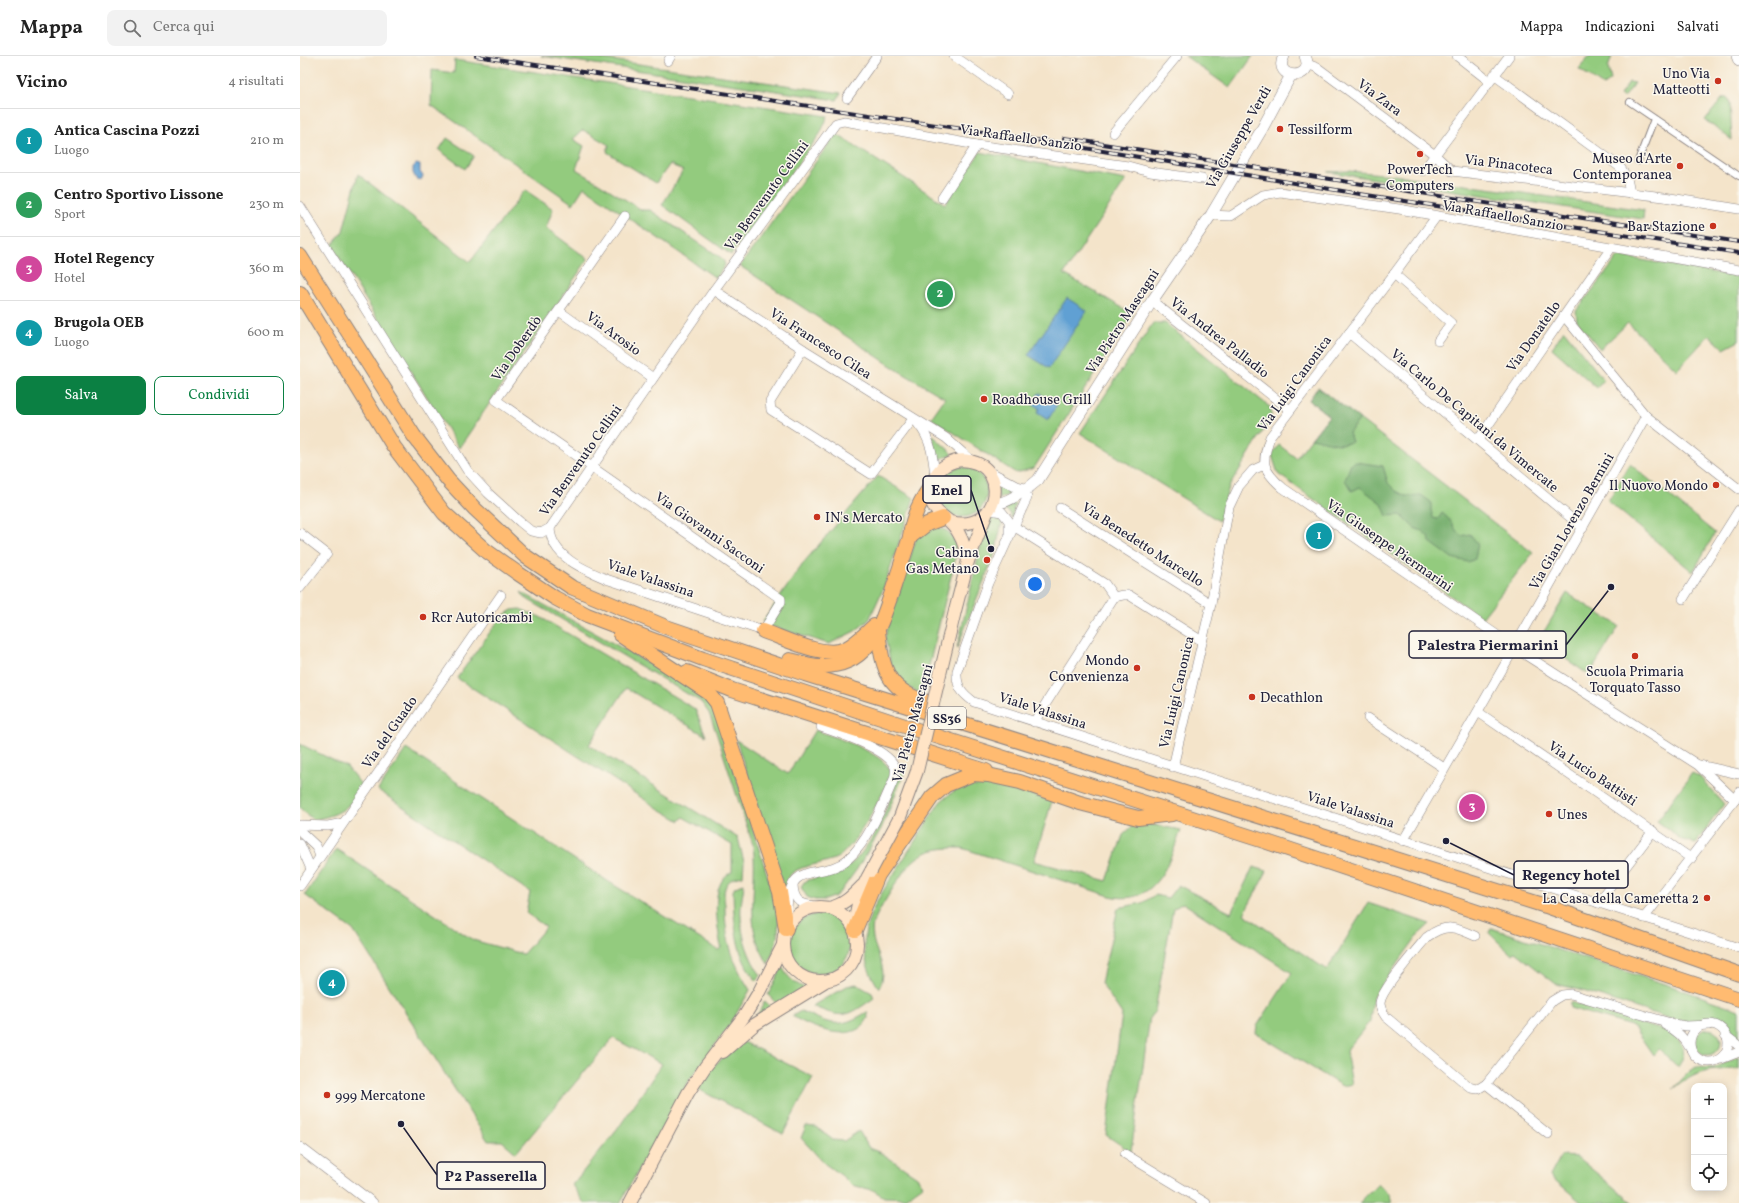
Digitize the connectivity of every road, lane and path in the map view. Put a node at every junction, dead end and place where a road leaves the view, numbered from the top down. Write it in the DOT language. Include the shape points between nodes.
graph roads {
  1 [pos="877,56"];
  2 [pos="954,56"];
  3 [pos="1284,56"];
  4 [pos="1457,56"];
  5 [pos="1509,56"];
  6 [pos="1737,56"];
  7 [pos="1173,57"];
  8 [pos="1306,60"];
  9 [pos="1739,61"];
  10 [pos="1291,75"];
  11 [pos="1492,78"];
  12 [pos="1008,94"];
  13 [pos="847,98"];
  14 [pos="1630,102"];
  15 [pos="1654,119"];
  16 [pos="836,123"];
  17 [pos="1114,133"];
  18 [pos="977,146"];
  19 [pos="1435,155"];
  20 [pos="1638,161"];
  21 [pos="1423,171"];
  22 [pos="1739,176"];
  23 [pos="1202,180"];
  24 [pos="1630,193"];
  25 [pos="942,198"];
  26 [pos="300,206"];
  27 [pos="1739,209"];
  28 [pos="1211,215"];
  29 [pos="625,216"];
  30 [pos="1436,217"];
  31 [pos="1611,248"];
  32 [pos="300,256"];
  33 [pos="1739,270"];
  34 [pos="1394,274"];
  35 [pos="714,290"];
  36 [pos="300,293"];
  37 [pos="1152,301"];
  38 [pos="559,311"];
  39 [pos="1564,316"];
  40 [pos="1348,333"];
  41 [pos="1438,341"];
  42 [pos="803,349"];
  43 [pos="653,378"];
  44 [pos="1290,410"];
  45 [pos="1646,416"];
  46 [pos="913,419"];
  47 [pos="1478,440"];
  48 [pos="972,461"];
  49 [pos="1264,465"];
  50 [pos="591,467"];
  51 [pos="987,471"];
  52 [pos="933,481"];
  53 [pos="1025,489"];
  54 [pos="1739,489"];
  55 [pos="1060,508"];
  56 [pos="989,510"];
  57 [pos="1739,510"];
  58 [pos="947,520"];
  59 [pos="1015,527"];
  60 [pos="550,528"];
  61 [pos="1583,528"];
  62 [pos="300,533"];
  63 [pos="910,537"];
  64 [pos="1008,538"];
  65 [pos="968,560"];
  66 [pos="300,588"];
  67 [pos="501,595"];
  68 [pos="1114,598"];
  69 [pos="1683,599"];
  70 [pos="1211,604"];
  71 [pos="596,618"];
  72 [pos="884,618"];
  73 [pos="763,631"];
  74 [pos="878,632"];
  75 [pos="1520,639"];
  76 [pos="1202,641"];
  77 [pos="1507,642"];
  78 [pos="715,643"];
  79 [pos="1521,652"];
  80 [pos="1511,654"];
  81 [pos="664,663"];
  82 [pos="1478,712"];
  83 [pos="1368,718"];
  84 [pos="1034,722"];
  85 [pos="821,727"];
  86 [pos="1698,765"];
  87 [pos="1173,767"];
  88 [pos="1444,768"];
  89 [pos="1739,774"];
  90 [pos="1139,780"];
  91 [pos="1020,782"];
  92 [pos="1737,796"];
  93 [pos="1178,814"];
  94 [pos="343,823"];
  95 [pos="300,825"];
  96 [pos="300,831"];
  97 [pos="1653,831"];
  98 [pos="1403,841"];
  99 [pos="300,844"];
  100 [pos="320,856"];
  101 [pos="1692,859"];
  102 [pos="311,870"];
  103 [pos="793,884"];
  104 [pos="863,885"];
  105 [pos="300,886"];
  106 [pos="1598,903"];
  107 [pos="826,907"];
  108 [pos="1644,918"];
  109 [pos="786,929"];
  110 [pos="855,930"];
  111 [pos="1475,936"];
  112 [pos="783,945"];
  113 [pos="1739,948"];
  114 [pos="1739,974"];
  115 [pos="824,982"];
  116 [pos="1739,999"];
  117 [pos="1656,1020"];
  118 [pos="1709,1024"];
  119 [pos="1725,1035"];
  120 [pos="1739,1046"];
  121 [pos="1690,1048"];
  122 [pos="1739,1052"];
  123 [pos="1718,1060"];
  124 [pos="705,1067"];
  125 [pos="1486,1084"];
  126 [pos="1548,1134"];
  127 [pos="300,1148"];
  128 [pos="1125,1154"];
  129 [pos="372,1203"];
  130 [pos="630,1203"];
  131 [pos="1206,1203"];
  1 -- 13 [label="street"];
  2 -- 12 [label="street"];
  3 -- 10 [label="street" via="1283,68"];
  4 -- 11 [label="street"];
  5 -- 11 [label="street"];
  6 -- 9 [label="street"];
  7 -- 17 [label="street"];
  8 -- 10 [label="street, Via Giuseppe Verdi" via="1302,73"];
  8 -- 19 [label="street, Via Zara"];
  10 -- 28 [label="street, Via Giuseppe Verdi"];
  11 -- 19 [label="street"];
  11 -- 24 [label="street" via="1620,167 1627,178"];
  14 -- 15 [label="street"];
  15 -- 20 [label="street"];
  15 -- 22 [label="street"];
  16 -- 18 [label="street, Via Raffaello Sanzio" via="844,121"];
  16 -- 35 [label="street, Via Benvenuto Cellini"];
  18 -- 23 [label="street, Via Raffaello Sanzio" via="1128,166"];
  18 -- 25 [label="street"];
  19 -- 21 [label="street"];
  19 -- 24 [label="street, Via Pinacoteca" via="1452,171"];
  24 -- 27 [label="street, Via Pinacoteca"];
  26 -- 60 [label="street, Via Benvenuto Cellini" via="467,470 531,531 541,533"];
  28 -- 30 [label="street, Via Raffaello Sanzio" via="1231,216 1263,195 1280,192 1399,209"];
  28 -- 37 [label="street, Via Pietro Mascagni"];
  29 -- 38 [label="street, Via Doberdò"];
  30 -- 31 [label="street, Via Raffaello Sanzio"];
  30 -- 34 [label="street, Via Luigi Canonica"];
  31 -- 33 [label="street, Via Raffaello Sanzio"];
  31 -- 39 [label="street, Via Donatello"];
  32 -- 78 [label="highway, SS36" via="414,436 448,480 502,536 525,556 571,587 666,627"];
  34 -- 40 [label="street, Via Luigi Canonica"];
  34 -- 41 [label="street" via="1451,323"];
  35 -- 42 [label="street, Via Francesco Cilea"];
  35 -- 43 [label="street, Via Benvenuto Cellini"];
  36 -- 71 [label="highway, SS36" via="394,447 444,513 485,550 516,572 554,598"];
  37 -- 44 [label="street, Via Andrea Palladio"];
  37 -- 53 [label="street, Via Pietro Mascagni" via="1038,480"];
  38 -- 43 [label="street, Via Arosio"];
  38 -- 50 [label="street, Via Doberdò" via="496,400"];
  39 -- 45 [label="street"];
  39 -- 47 [label="street, Via Donatello"];
  40 -- 44 [label="street, Via Luigi Canonica"];
  40 -- 47 [label="street, Via Carlo De Capitani da Vimercate"];
  42 -- 46 [label="street, Via Francesco Cilea"];
  42 -- 46 [label="street" via="770,402 770,406 771,410 808,434 871,474"];
  43 -- 50 [label="street, Via Benvenuto Cellini"];
  44 -- 49 [label="street, Via Luigi Canonica" via="1270,437 1264,454"];
  45 -- 54 [label="street"];
  45 -- 61 [label="street, Via Gian Lorenzo Bernini"];
  46 -- 48 [label="street, Via Francesco Cilea" via="946,438"];
  46 -- 52 [label="street, Via Francesco Cilea" via="925,432 933,452"];
  47 -- 61 [label="street, Via Carlo De Capitani da Vimercate"];
  48 -- 51 [label="main road"];
  48 -- 52 [label="main road" via="951,462 940,470"];
  49 -- 70 [label="street, Via Luigi Canonica" via="1253,470 1239,486 1229,507"];
  49 -- 77 [label="street, Via Giuseppe Piermarini" via="1269,476 1283,488"];
  50 -- 60 [label="street, Via Benvenuto Cellini"];
  50 -- 73 [label="street, Via Giovanni Sacconi" via="781,599"];
  51 -- 53 [label="street"];
  51 -- 56 [label="main road, Via Pietro Mascagni" via="995,487"];
  52 -- 58 [label="main road" via="933,504"];
  52 -- 63 [label="highway" via="917,508"];
  53 -- 56 [label="street, Via Pietro Mascagni"];
  53 -- 59 [label="street" via="1027,498"];
  55 -- 70 [label="street, Via Benedetto Marcello"];
  56 -- 58 [label="main road, Via Pietro Mascagni" via="969,524"];
  56 -- 64 [label="street" via="1002,512 1009,521"];
  56 -- 65 [label="main road, Via Pietro Mascagni"];
  57 -- 69 [label="street"];
  58 -- 63 [label="highway" via="927,524"];
  58 -- 65 [label="main road" via="963,543"];
  59 -- 64 [label="street"];
  59 -- 68 [label="street" via="1105,584"];
  60 -- 73 [label="street, Viale Valassina" via="551,538 558,550 587,571"];
  61 -- 75 [label="street, Via Gian Lorenzo Bernini"];
  62 -- 66 [label="street" via="327,554"];
  63 -- 72 [label="highway"];
  64 -- 84 [label="street, Viale Valassina" via="988,583 956,680 959,689 974,702"];
  65 -- 104 [label="main road, Via Pietro Mascagni, bridge" via="917,771 900,817"];
  67 -- 94 [label="street, Via del Guado"];
  68 -- 76 [label="street" via="1129,595"];
  68 -- 84 [label="street"];
  70 -- 76 [label="street, Via Luigi Canonica"];
  71 -- 81 [label="highway"];
  71 -- 93 [label="highway, SS36" via="703,659"];
  72 -- 73 [label="highway" via="860,639 835,652 812,648"];
  72 -- 74 [label="highway"];
  74 -- 78 [label="highway" via="865,650 834,665 818,666"];
  74 -- 90 [label="highway" via="886,672 901,691 912,698 1063,745"];
  75 -- 77 [label="street" via="1514,638"];
  75 -- 79 [label="street" via="1523,645"];
  76 -- 87 [label="street, Via Luigi Canonica"];
  77 -- 80 [label="street" via="1507,649"];
  78 -- 90 [label="highway, SS36"];
  79 -- 80 [label="street"];
  79 -- 86 [label="street"];
  80 -- 82 [label="street"];
  81 -- 91 [label="highway" via="732,690"];
  81 -- 109 [label="highway" via="709,693 717,703 774,874"];
  82 -- 88 [label="street"];
  82 -- 97 [label="street, Via Lucio Battisti"];
  83 -- 88 [label="street"];
  84 -- 87 [label="street, Viale Valassina"];
  85 -- 103 [label="street" via="880,752 896,769 894,780 873,824 848,859 833,867 806,873"];
  86 -- 89 [label="street"];
  86 -- 92 [label="street"];
  87 -- 98 [label="street, Viale Valassina"];
  88 -- 98 [label="street"];
  90 -- 114 [label="highway, SS36" via="1546,906"];
  91 -- 93 [label="highway" via="1080,803 1138,818"];
  91 -- 110 [label="highway" via="973,774 946,785 932,797 878,875"];
  92 -- 101 [label="street"];
  93 -- 116 [label="highway, SS36"];
  94 -- 95 [label="street" via="328,826"];
  94 -- 100 [label="street, Via del Guado"];
  96 -- 100 [label="street" via="316,846"];
  97 -- 101 [label="street, Via Lucio Battisti"];
  97 -- 106 [label="street"];
  98 -- 106 [label="street, Viale Valassina"];
  99 -- 102 [label="street"];
  100 -- 102 [label="street, Via del Guado"];
  101 -- 108 [label="street"];
  102 -- 105 [label="street, Via del Guado"];
  103 -- 107 [label="street" via="794,896 801,903"];
  103 -- 109 [label="street" via="788,900"];
  104 -- 107 [label="main road, Via Pietro Mascagni" via="839,906"];
  104 -- 110 [label="main road, Via Pietro Mascagni" via="856,909"];
  106 -- 108 [label="street, Viale Valassina"];
  107 -- 109 [label="main road" via="804,911 793,918"];
  107 -- 110 [label="main road" via="842,914"];
  108 -- 113 [label="street, Viale Valassina"];
  109 -- 112 [label="main road"];
  110 -- 115 [label="main road" via="858,949 854,961 842,975"];
  111 -- 125 [label="street" via="1456,928 1445,927 1434,931 1383,995 1380,1003 1386,1017 1471,1088 1478,1089"];
  112 -- 115 [label="main road" via="785,956 793,970 807,979"];
  112 -- 124 [label="main road" via="745,1015"];
  115 -- 124 [label="main road" via="754,1025"];
  117 -- 118 [label="street" via="1686,1026"];
  117 -- 121 [label="street" via="1679,1034"];
  117 -- 125 [label="street" via="1571,994 1562,994 1552,1001"];
  118 -- 119 [label="street" via="1719,1027"];
  118 -- 121 [label="street" via="1694,1032"];
  119 -- 120 [label="street"];
  119 -- 123 [label="street" via="1726,1052"];
  121 -- 123 [label="street" via="1703,1062"];
  122 -- 123 [label="street"];
  124 -- 130 [label="main road" via="688,1093"];
  125 -- 126 [label="street"];
  127 -- 129 [label="street"];
  128 -- 131 [label="street"];
}
